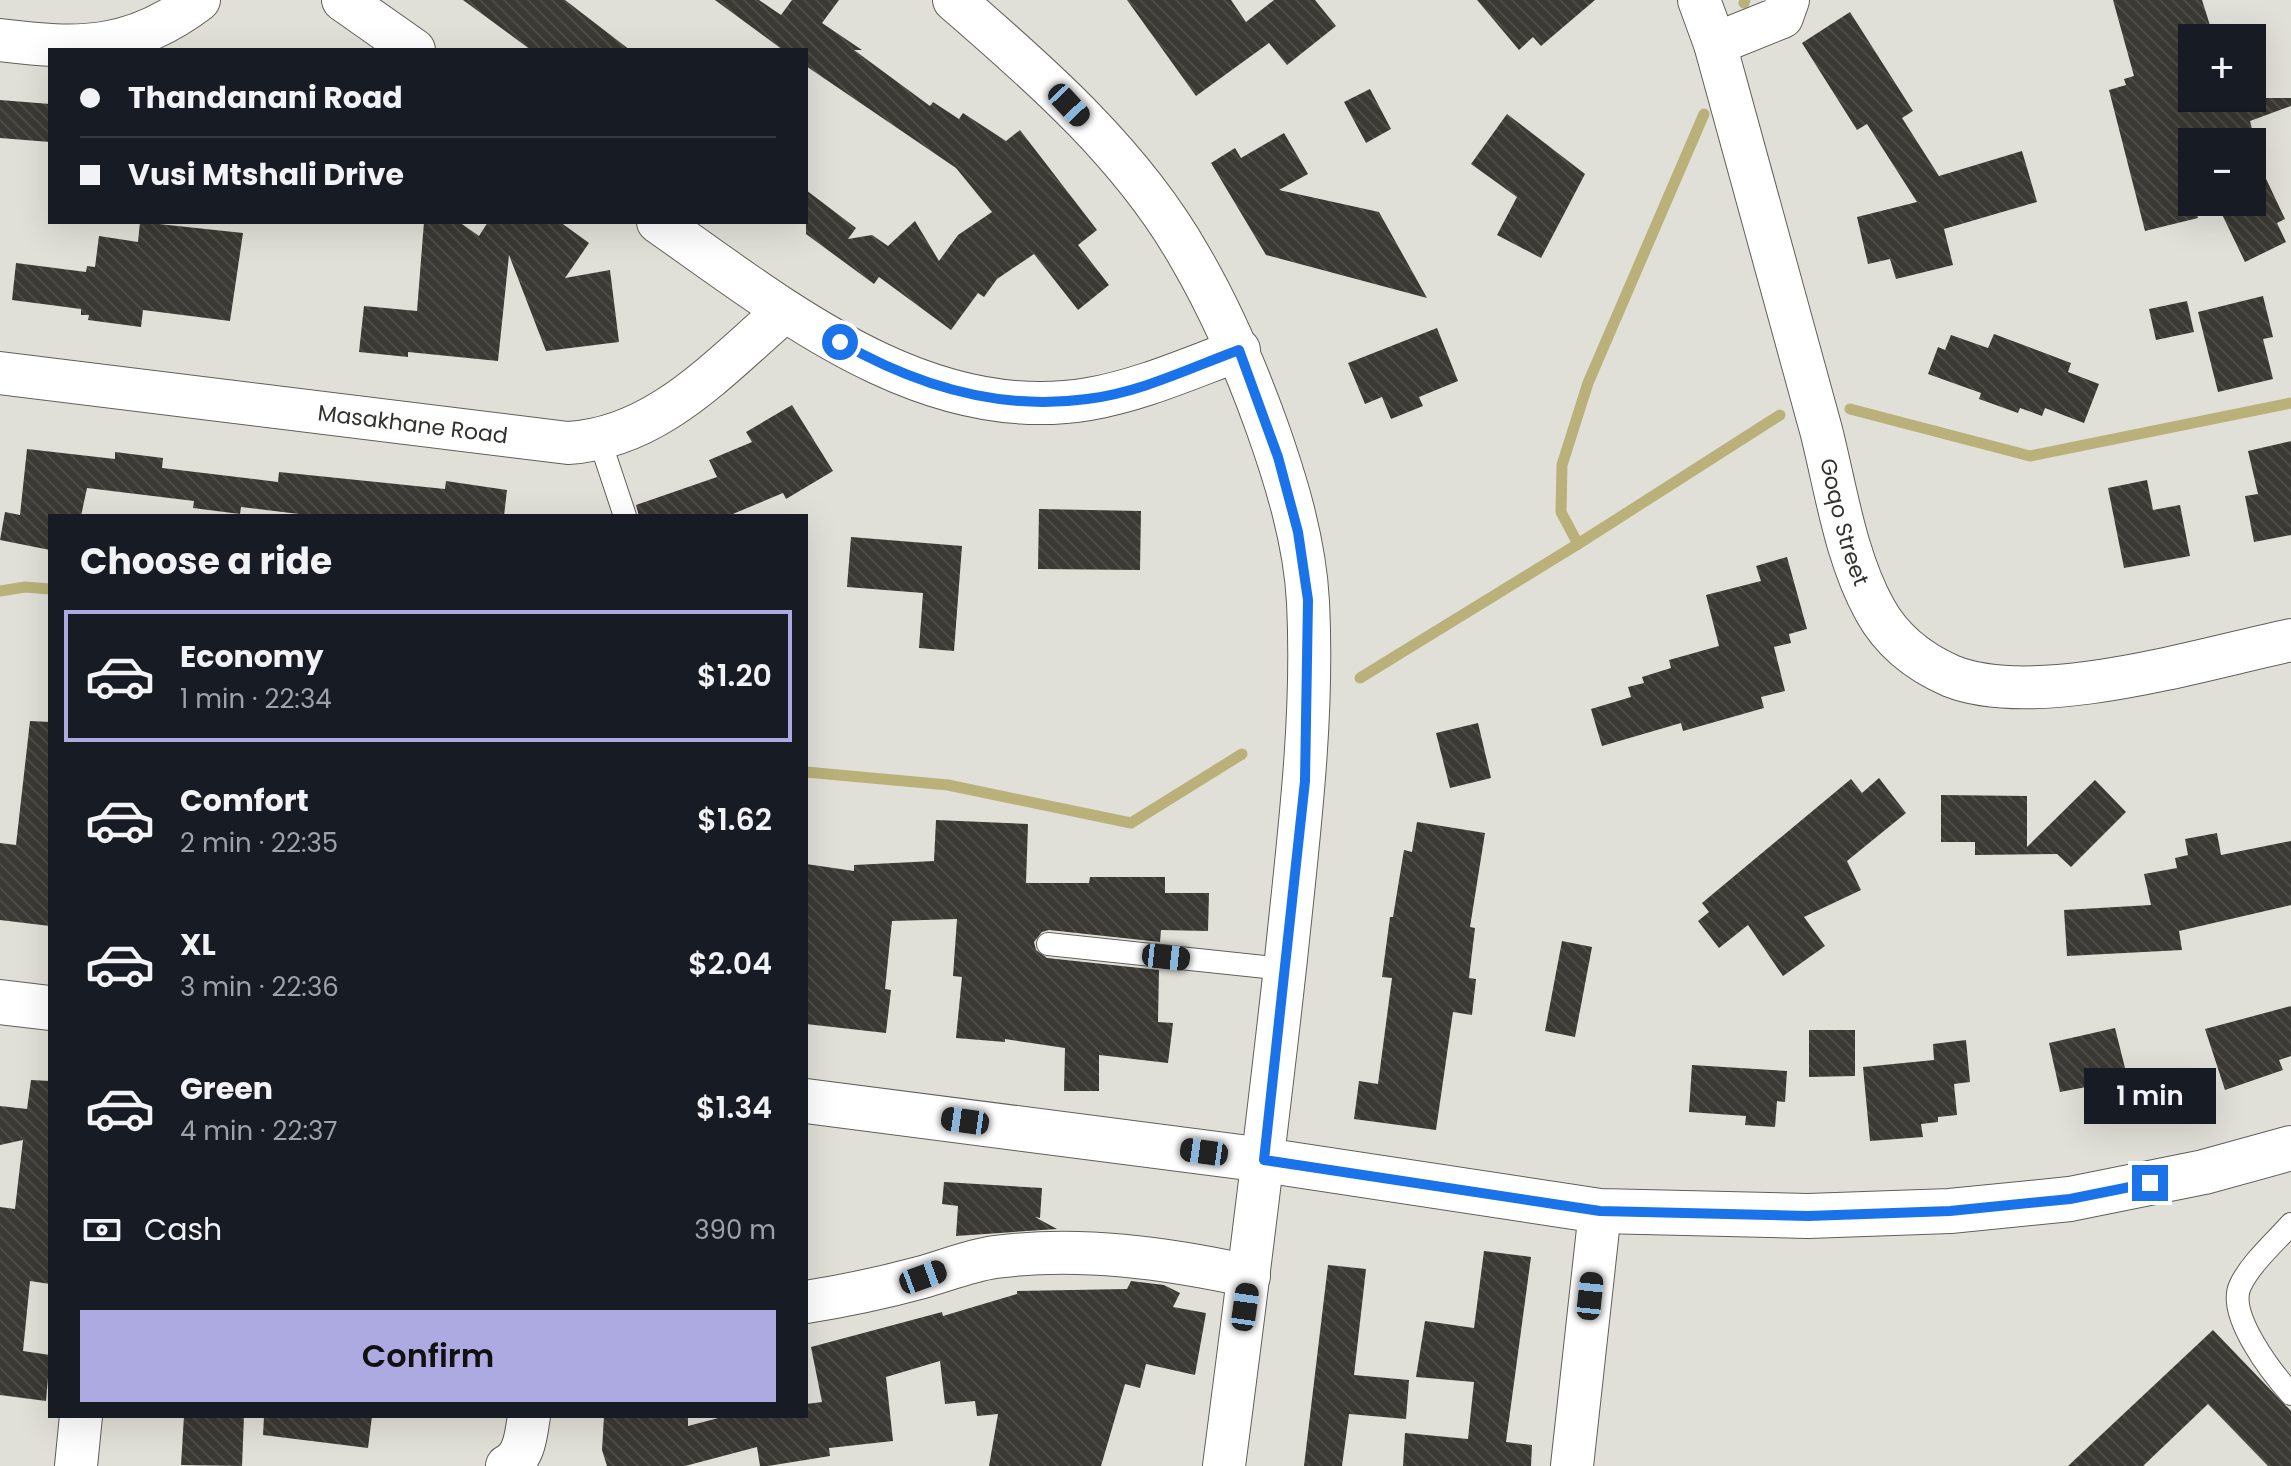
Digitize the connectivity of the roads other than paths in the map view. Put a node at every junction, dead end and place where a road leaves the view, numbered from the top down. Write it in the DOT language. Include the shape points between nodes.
graph roads {
  1 [pos="199,0"];
  2 [pos="343,0"];
  3 [pos="954,0"];
  4 [pos="1699,0"];
  5 [pos="1788,0"];
  6 [pos="0,40"];
  7 [pos="1715,44"];
  8 [pos="411,48"];
  9 [pos="661,224"];
  10 [pos="785,311"];
  11 [pos="1239,350"];
  12 [pos="0,373"];
  13 [pos="600,441"];
  14 [pos="624,514"];
  15 [pos="2291,640"];
  16 [pos="1048,944"];
  17 [pos="1284,969"];
  18 [pos="0,1002"];
  19 [pos="48,1008"];
  20 [pos="808,1101"];
  21 [pos="2291,1148"];
  22 [pos="1264,1160"];
  23 [pos="1600,1211"];
  24 [pos="2291,1224"];
  25 [pos="1249,1276"];
  26 [pos="808,1302"];
  27 [pos="2291,1394"];
  28 [pos="81,1418"];
  29 [pos="76,1466"];
  30 [pos="1224,1466"];
  31 [pos="1572,1466"];
  1 -- 6 [label="street" via="153,31 120,41 46,46"];
  2 -- 8 [label="street"];
  3 -- 11 [label="street" via="1054,90 1141,186 1189,254"];
  4 -- 7 [label="street, Goqo Street"];
  5 -- 7 [label="street" via="1782,17"];
  7 -- 15 [label="street, Goqo Street" via="1841,514 1875,609 1913,656 1953,676 2034,689"];
  9 -- 10 [label="street"];
  10 -- 11 [label="street" via="867,358 959,393 999,401 1088,399"];
  10 -- 13 [label="street, Masakhane Road" via="667,411"];
  11 -- 17 [label="street" via="1278,457 1298,532 1308,600 1305,781"];
  12 -- 13 [label="street, Masakhane Road" via="568,443"];
  13 -- 14 [label="lane"];
  16 -- 17 [label="lane"];
  17 -- 22 [label="street"];
  18 -- 19 [label="street"];
  20 -- 22 [label="street"];
  21 -- 23 [label="street" via="2070,1199 1950,1211 1808,1216"];
  22 -- 23 [label="street"];
  22 -- 25 [label="street"];
  23 -- 31 [label="street"];
  24 -- 27 [label="lane" via="2240,1286 2237,1305 2243,1325"];
  25 -- 26 [label="street" via="1154,1258 1044,1253 958,1264 923,1277"];
  25 -- 30 [label="street"];
  28 -- 29 [label="street"];
}
